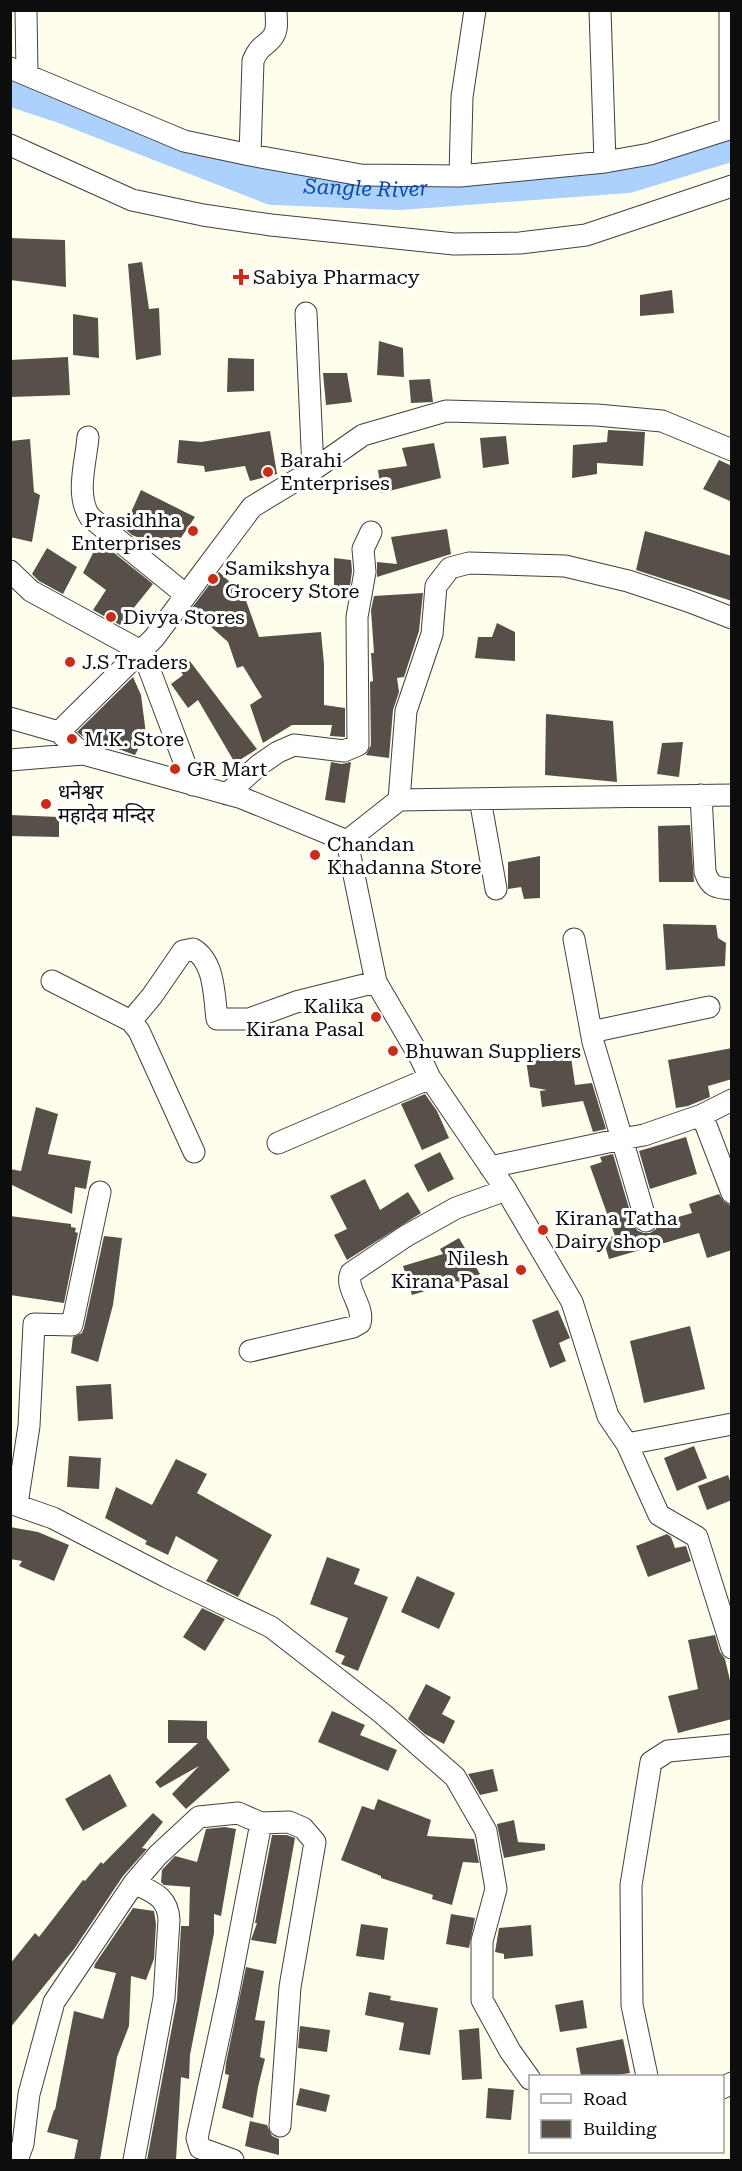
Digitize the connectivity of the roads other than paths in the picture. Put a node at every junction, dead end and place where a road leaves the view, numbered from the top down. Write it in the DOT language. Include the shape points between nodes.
graph roads {
  1 [pos="26,10"];
  2 [pos="276,10"];
  3 [pos="475,10"];
  4 [pos="600,10"];
  5 [pos="730,10"];
  6 [pos="19,71"];
  7 [pos="731,128"];
  8 [pos="10,145"];
  9 [pos="250,155"];
  10 [pos="605,162"];
  11 [pos="460,176"];
  12 [pos="732,186"];
  13 [pos="306,313"];
  14 [pos="88,437"];
  15 [pos="732,450"];
  16 [pos="313,470"];
  17 [pos="371,532"];
  18 [pos="10,571"];
  19 [pos="186,595"];
  20 [pos="732,618"];
  21 [pos="141,651"];
  22 [pos="10,718"];
  23 [pos="59,732"];
  24 [pos="83,754"];
  25 [pos="10,760"];
  26 [pos="193,785"];
  27 [pos="227,794"];
  28 [pos="701,795"];
  29 [pos="732,795"];
  30 [pos="480,799"];
  31 [pos="399,800"];
  32 [pos="347,841"];
  33 [pos="496,889"];
  34 [pos="732,889"];
  35 [pos="574,939"];
  36 [pos="52,981"];
  37 [pos="376,982"];
  38 [pos="709,1007"];
  39 [pos="130,1021"];
  40 [pos="591,1032"];
  41 [pos="430,1078"];
  42 [pos="732,1100"];
  43 [pos="702,1115"];
  44 [pos="622,1139"];
  45 [pos="278,1143"];
  46 [pos="194,1152"];
  47 [pos="490,1167"];
  48 [pos="506,1190"];
  49 [pos="100,1192"];
  50 [pos="732,1193"];
  51 [pos="646,1221"];
  52 [pos="250,1351"];
  53 [pos="732,1424"];
  54 [pos="627,1444"];
  55 [pos="14,1503"];
  56 [pos="732,1648"];
  57 [pos="732,1744"];
  58 [pos="261,1823"];
  59 [pos="134,1883"];
  60 [pos="647,2075"];
  61 [pos="529,2076"];
  62 [pos="280,2126"];
  63 [pos="17,2160"];
  64 [pos="134,2160"];
  65 [pos="233,2160"];
  1 -- 6 [label="street"];
  2 -- 9 [label="street" via="274,36 257,49 253,62"];
  3 -- 11 [label="street" via="462,97"];
  4 -- 10 [label="street"];
  5 -- 7 [label="street"];
  6 -- 9 [label="street" via="184,141"];
  7 -- 10 [label="street" via="650,154"];
  8 -- 12 [label="street" via="132,200 271,225 454,244 586,236"];
  9 -- 11 [label="street" via="361,174"];
  10 -- 11 [label="street"];
  13 -- 16 [label="street"];
  14 -- 19 [label="street" via="82,497 90,517"];
  15 -- 16 [label="street" via="662,420 446,411 363,435"];
  16 -- 19 [label="street" via="252,507"];
  17 -- 27 [label="street" via="363,549 365,572 357,617 358,745 344,751 294,745 259,765"];
  18 -- 21 [label="street" via="30,591"];
  19 -- 21 [label="street"];
  20 -- 31 [label="street" via="628,581 565,566 469,563 450,568 436,586 432,634 406,711"];
  21 -- 23 [label="street"];
  21 -- 26 [label="street"];
  22 -- 23 [label="street"];
  23 -- 24 [label="street"];
  24 -- 25 [label="street"];
  24 -- 26 [label="street"];
  26 -- 27 [label="street"];
  27 -- 32 [label="street"];
  28 -- 29 [label="street"];
  28 -- 30 [label="street"];
  28 -- 34 [label="street" via="705,872 709,883"];
  30 -- 31 [label="street"];
  30 -- 33 [label="street"];
  31 -- 32 [label="street"];
  32 -- 37 [label="street"];
  35 -- 40 [label="street"];
  36 -- 39 [label="street"];
  37 -- 39 [label="street" via="249,1018 218,1019 210,970 202,954 194,949 183,951"];
  37 -- 41 [label="street"];
  38 -- 40 [label="street"];
  39 -- 46 [label="street" via="140,1031"];
  40 -- 44 [label="street"];
  41 -- 45 [label="street"];
  41 -- 47 [label="street"];
  42 -- 43 [label="street"];
  43 -- 44 [label="street"];
  43 -- 50 [label="street"];
  44 -- 47 [label="street"];
  44 -- 51 [label="street"];
  47 -- 48 [label="street"];
  48 -- 52 [label="street" via="456,1208 351,1273 349,1279 362,1316 360,1323"];
  48 -- 54 [label="street" via="572,1302 608,1416"];
  49 -- 55 [label="street" via="72,1325 34,1324 29,1426"];
  53 -- 54 [label="street"];
  54 -- 56 [label="street" via="659,1515 697,1536"];
  55 -- 61 [label="street" via="53,1518 271,1627 383,1714 455,1777 486,1831 496,1889 482,1941 482,2000"];
  57 -- 60 [label="street" via="668,1751 651,1762 631,1885 632,2005"];
  58 -- 59 [label="street" via="238,1813 199,1816"];
  58 -- 62 [label="street" via="289,1822 303,1828 315,1842 290,1987"];
  58 -- 65 [label="street" via="197,2138 200,2148"];
  59 -- 63 [label="street" via="54,2002 29,2094"];
  59 -- 64 [label="street" via="161,1897 169,1909 164,1998"];
}
